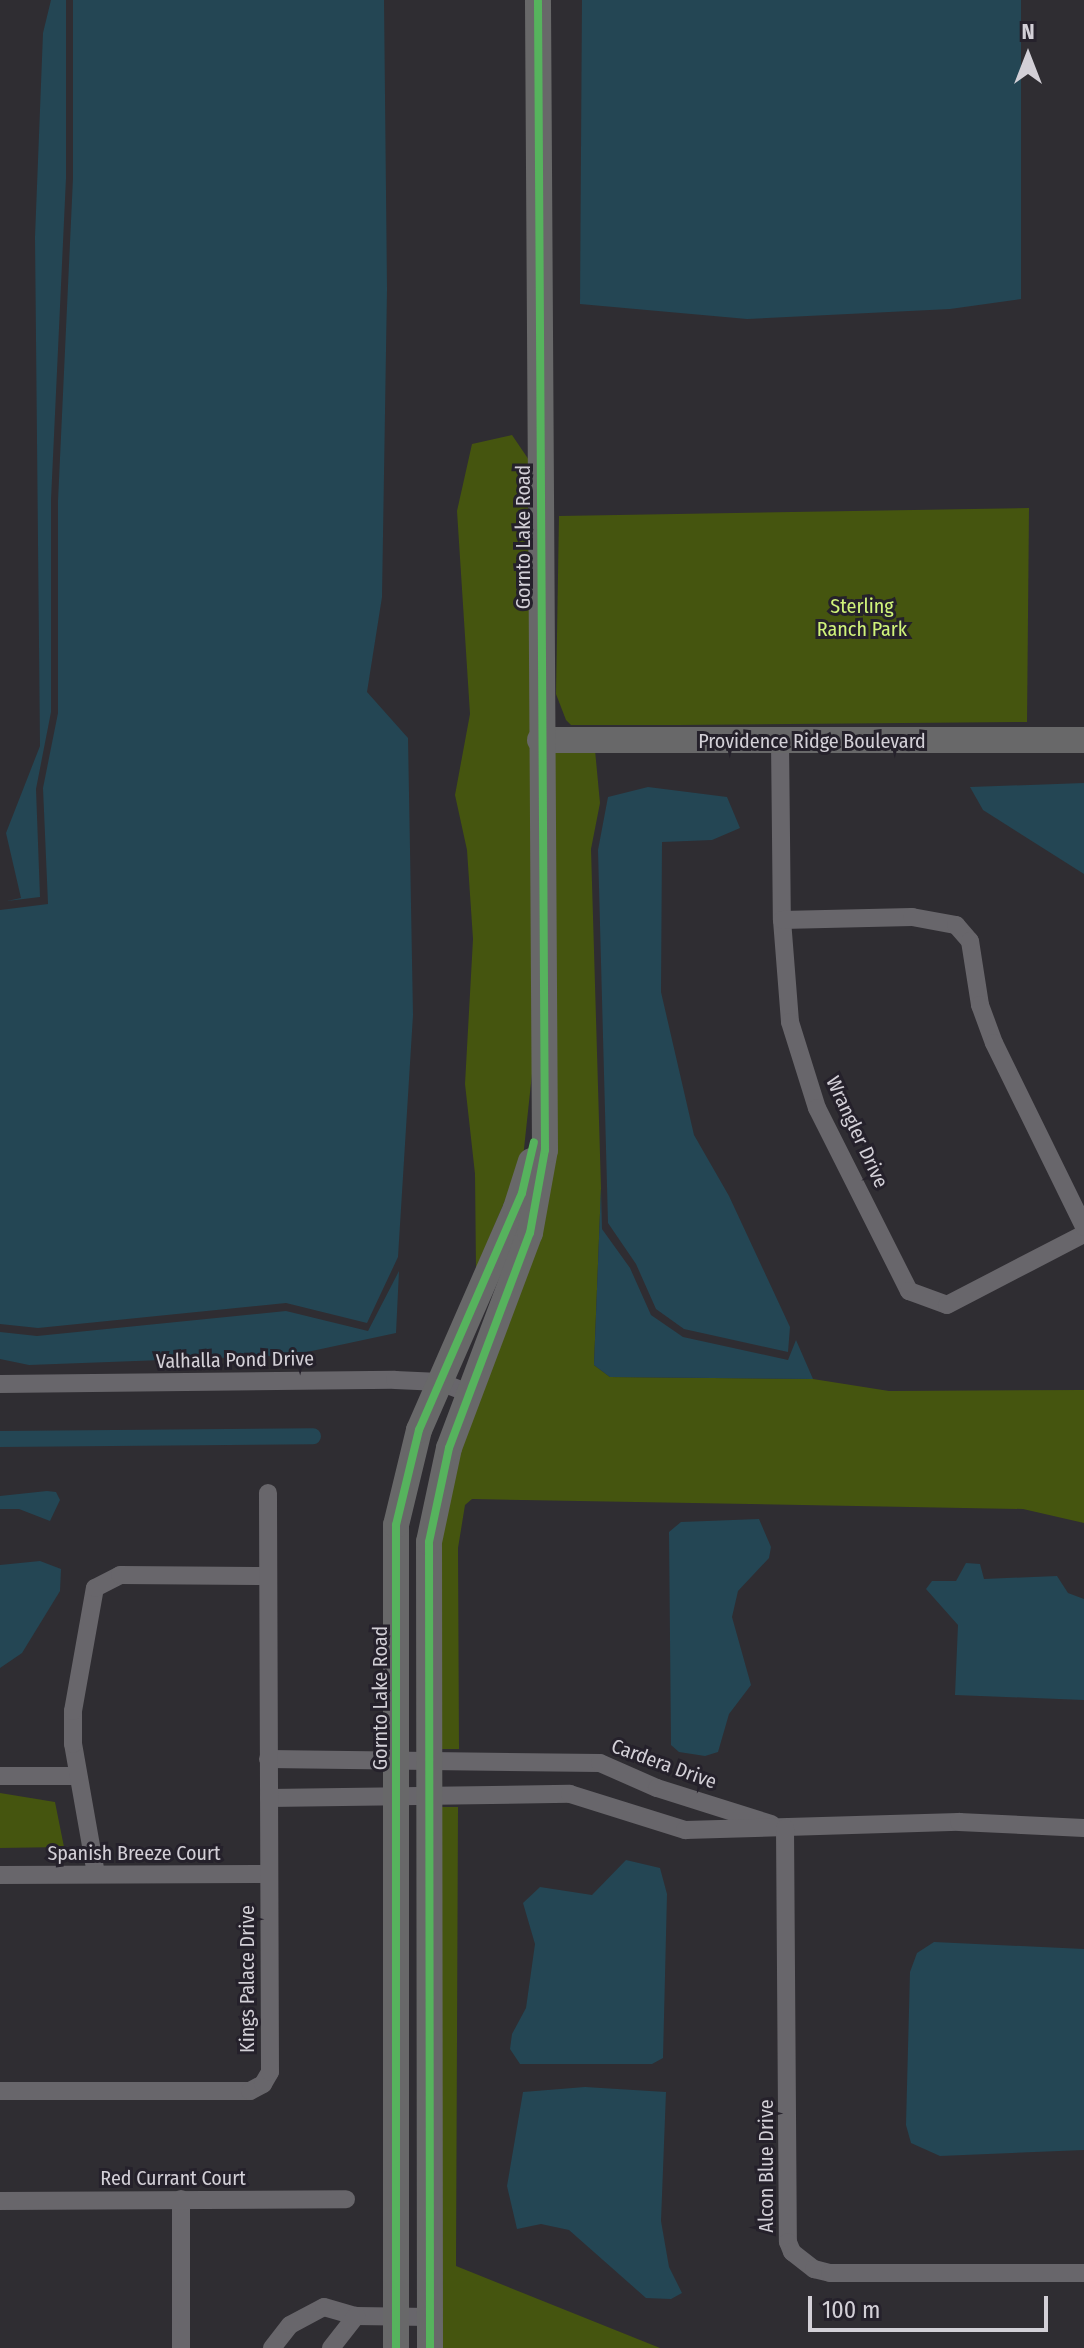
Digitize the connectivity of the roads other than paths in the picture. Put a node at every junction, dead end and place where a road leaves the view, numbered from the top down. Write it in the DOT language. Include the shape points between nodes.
graph roads {
  1 [pos="538,0"];
  2 [pos="540,740"];
  3 [pos="1084,740"];
  4 [pos="780,741"];
  5 [pos="782,920"];
  6 [pos="541,1074"];
  7 [pos="1084,1227"];
  8 [pos="1084,1234"];
  9 [pos="440,1382"];
  10 [pos="0,1384"];
  11 [pos="469,1393"];
  12 [pos="268,1493"];
  13 [pos="268,1576"];
  14 [pos="268,1759"];
  15 [pos="396,1759"];
  16 [pos="429,1759"];
  17 [pos="0,1776"];
  18 [pos="77,1776"];
  19 [pos="669,1792"];
  20 [pos="429,1797"];
  21 [pos="269,1798"];
  22 [pos="396,1798"];
  23 [pos="660,1823"];
  24 [pos="785,1828"];
  25 [pos="1084,1828"];
  26 [pos="96,1874"];
  27 [pos="269,1874"];
  28 [pos="0,1875"];
  29 [pos="0,2091"];
  30 [pos="181,2199"];
  31 [pos="346,2199"];
  32 [pos="0,2201"];
  33 [pos="1084,2273"];
  34 [pos="356,2316"];
  35 [pos="396,2316"];
  36 [pos="430,2317"];
  37 [pos="181,2348"];
  38 [pos="272,2348"];
  39 [pos="331,2348"];
  40 [pos="396,2348"];
  41 [pos="430,2348"];
  1 -- 2 [label="street, Gornto Lake Road"];
  2 -- 4 [label="street, Providence Ridge Boulevard"];
  2 -- 6 [label="street, Gornto Lake Road"];
  3 -- 4 [label="street, Providence Ridge Boulevard"];
  4 -- 5 [label="street, Wrangler Drive"];
  5 -- 7 [label="street" via="912,917 956,925 970,941 980,1005 994,1043"];
  5 -- 8 [label="street, Wrangler Drive" via="790,1022 817,1108 909,1291 947,1305"];
  6 -- 9 [label="street, Gornto Lake Road" via="524,1185"];
  6 -- 11 [label="street, Gornto Lake Road" via="545,1150 536,1214"];
  9 -- 10 [label="street, Valhalla Pond Drive"];
  9 -- 11 [label="street, Valhalla Pond Drive"];
  9 -- 15 [label="street, Gornto Lake Road" via="410,1457 397,1514"];
  11 -- 16 [label="street, Gornto Lake Road" via="442,1469 431,1523"];
  12 -- 13 [label="street, Kings Palace Drive"];
  13 -- 14 [label="street, Kings Palace Drive"];
  13 -- 18 [label="street" via="120,1575 95,1588 73,1711"];
  14 -- 15 [label="street"];
  14 -- 21 [label="street, Kings Palace Drive"];
  15 -- 16 [label="street"];
  15 -- 22 [label="street, Gornto Lake Road"];
  16 -- 19 [label="street, Cardera Drive" via="600,1763"];
  16 -- 20 [label="street, Gornto Lake Road"];
  17 -- 18 [label="street"];
  18 -- 26 [label="street"];
  19 -- 23 [label="street"];
  19 -- 24 [label="street, Cardera Drive"];
  20 -- 22 [label="street"];
  20 -- 23 [label="street, Cardera Drive" via="570,1794"];
  20 -- 36 [label="street, Gornto Lake Road"];
  21 -- 22 [label="street"];
  21 -- 27 [label="street, Kings Palace Drive"];
  22 -- 35 [label="street, Gornto Lake Road"];
  23 -- 24 [label="street, Cardera Drive" via="685,1830"];
  24 -- 25 [label="street, Cardera Drive" via="972,1822"];
  24 -- 33 [label="street, Alcon Blue Drive" via="792,2252 814,2269 830,2273"];
  26 -- 27 [label="street, Spanish Breeze Court"];
  26 -- 28 [label="street, Spanish Breeze Court"];
  27 -- 29 [label="street, Kings Palace Drive" via="270,2072 263,2084 250,2091"];
  30 -- 31 [label="street, Red Currant Court"];
  30 -- 32 [label="street, Red Currant Court"];
  30 -- 37 [label="street"];
  34 -- 35 [label="street"];
  34 -- 38 [label="street" via="324,2307 290,2325"];
  34 -- 39 [label="street"];
  35 -- 36 [label="street"];
  35 -- 40 [label="street, Gornto Lake Road"];
  36 -- 41 [label="street, Gornto Lake Road"];
}
